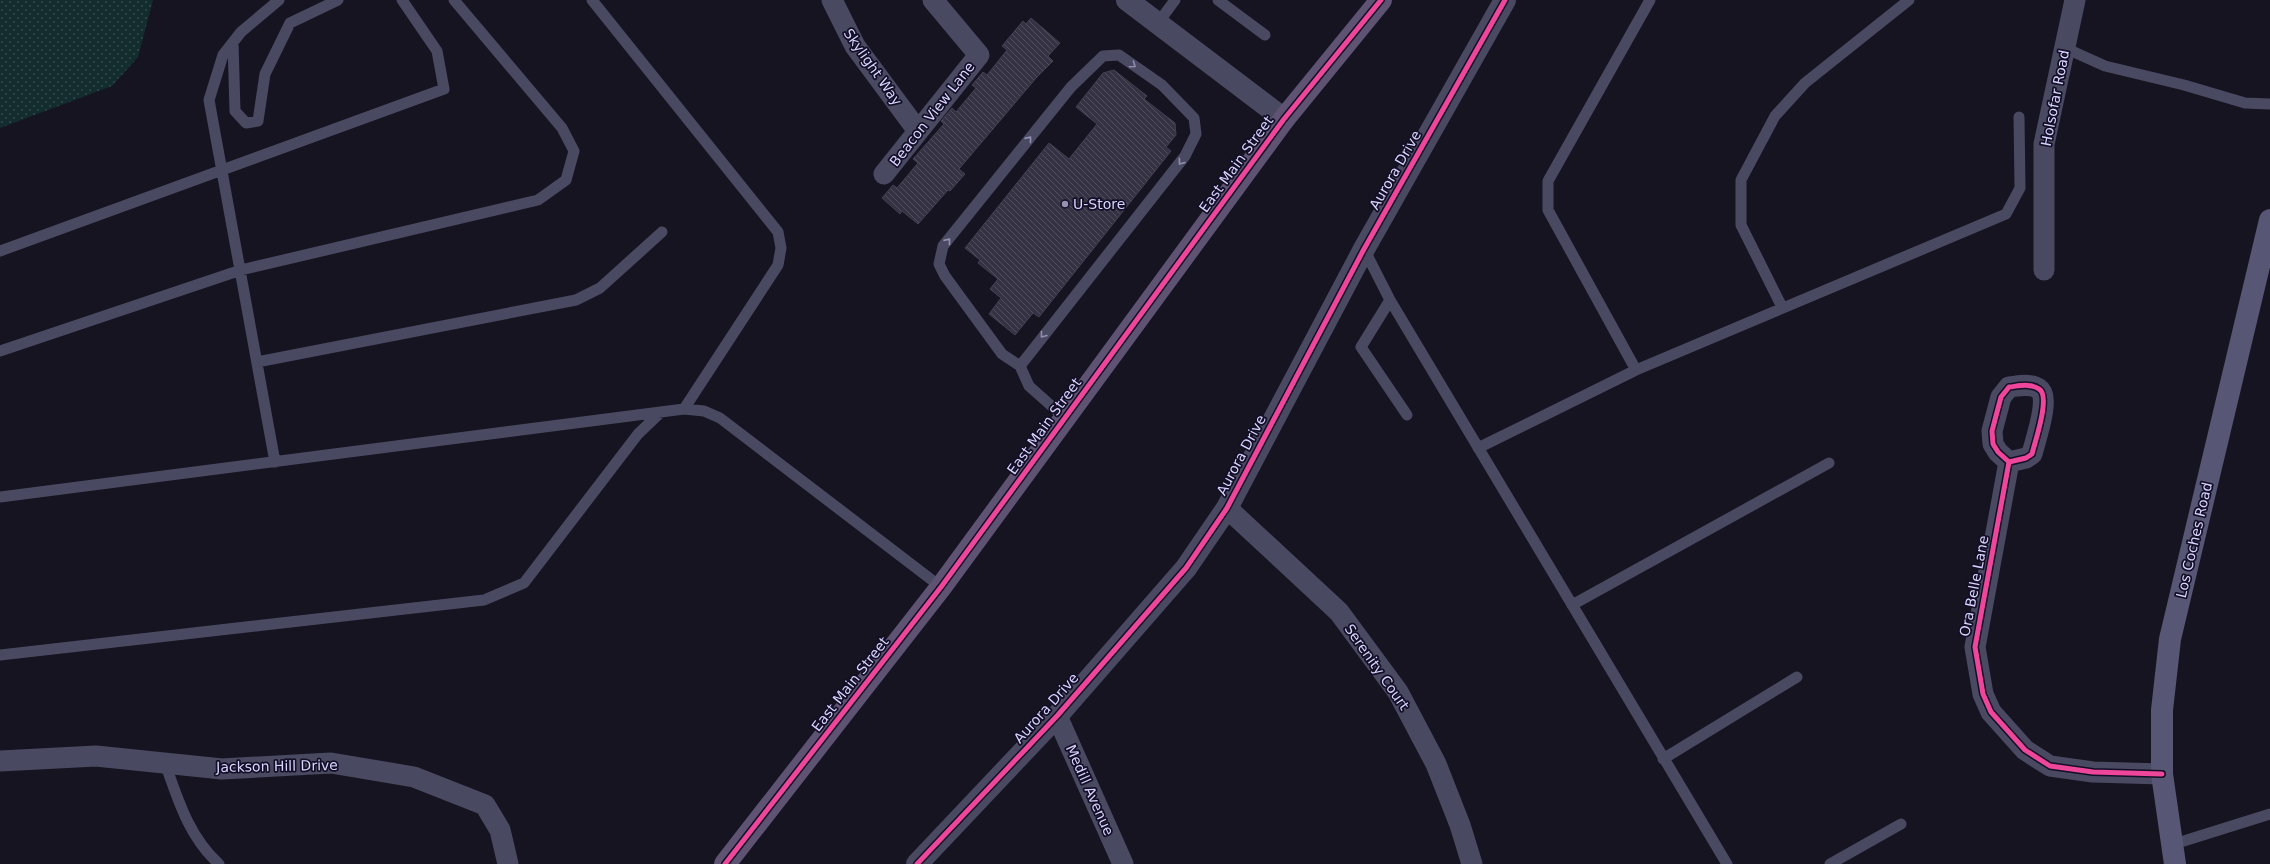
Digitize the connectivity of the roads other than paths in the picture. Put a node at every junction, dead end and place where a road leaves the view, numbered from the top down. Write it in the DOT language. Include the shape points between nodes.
graph roads {
  1 [pos="279,0"];
  2 [pos="338,0"];
  3 [pos="402,0"];
  4 [pos="454,0"];
  5 [pos="592,0"];
  6 [pos="832,0"];
  7 [pos="933,0"];
  8 [pos="1127,0"];
  9 [pos="1175,0"];
  10 [pos="1218,0"];
  11 [pos="1381,0"];
  12 [pos="1505,0"];
  13 [pos="1650,0"];
  14 [pos="1909,0"];
  15 [pos="2075,0"];
  16 [pos="1158,23"];
  17 [pos="1265,35"];
  18 [pos="233,42"];
  19 [pos="2065,48"];
  20 [pos="2270,104"];
  21 [pos="2019,117"];
  22 [pos="1284,119"];
  23 [pos="918,131"];
  24 [pos="223,170"];
  25 [pos="884,174"];
  26 [pos="2270,220"];
  27 [pos="662,232"];
  28 [pos="1364,249"];
  29 [pos="0,251"];
  30 [pos="241,270"];
  31 [pos="2044,270"];
  32 [pos="1390,300"];
  33 [pos="1782,307"];
  34 [pos="0,351"];
  35 [pos="257,362"];
  36 [pos="1020,366"];
  37 [pos="1636,370"];
  38 [pos="684,409"];
  39 [pos="661,412"];
  40 [pos="1407,415"];
  41 [pos="1065,418"];
  42 [pos="1478,448"];
  43 [pos="275,462"];
  44 [pos="2009,462"];
  45 [pos="1829,463"];
  46 [pos="0,497"];
  47 [pos="1227,508"];
  48 [pos="941,587"];
  49 [pos="1572,605"];
  50 [pos="0,655"];
  51 [pos="1797,677"];
  52 [pos="1057,716"];
  53 [pos="1663,759"];
  54 [pos="0,761"];
  55 [pos="165,763"];
  56 [pos="2162,774"];
  57 [pos="2270,814"];
  58 [pos="1901,824"];
  59 [pos="2173,855"];
  60 [pos="508,863"];
  61 [pos="219,864"];
  62 [pos="725,864"];
  63 [pos="917,864"];
  64 [pos="1123,864"];
  65 [pos="1472,864"];
  66 [pos="1727,864"];
  67 [pos="1830,864"];
  1 -- 18 [label="lane"];
  2 -- 18 [label="lane" via="290,23 266,74 258,120 246,123 235,111"];
  3 -- 24 [label="lane" via="437,51 444,89"];
  4 -- 30 [label="lane" via="562,128 574,151 566,180 538,200"];
  5 -- 38 [label="lane" via="778,232 782,248 778,264"];
  6 -- 23 [label="street, Skylight Way" via="855,46"];
  7 -- 23 [label="street, Beacon View Lane" via="979,54"];
  8 -- 16 [label="street"];
  9 -- 16 [label="lane"];
  10 -- 17 [label="lane"];
  11 -- 22 [label="main road, East Main Street"];
  12 -- 28 [label="street, Aurora Drive"];
  13 -- 37 [label="lane" via="1548,181 1548,210"];
  14 -- 33 [label="lane" via="1805,83 1775,116 1741,180 1741,225"];
  15 -- 19 [label="street, Holsofar Road"];
  16 -- 22 [label="street"];
  18 -- 24 [label="lane" via="223,56 209,100"];
  19 -- 20 [label="lane" via="2105,66 2244,103"];
  19 -- 31 [label="street, Holsofar Road" via="2044,144"];
  21 -- 33 [label="lane" via="2020,188 2006,214"];
  22 -- 41 [label="main road, East Main Street"];
  23 -- 25 [label="street, Beacon View Lane"];
  24 -- 29 [label="lane"];
  24 -- 30 [label="lane"];
  26 -- 56 [label="main road, Los Coches Road" via="2170,639 2162,710"];
  27 -- 35 [label="lane" via="600,288 576,300"];
  28 -- 32 [label="lane"];
  28 -- 47 [label="street, Aurora Drive"];
  30 -- 34 [label="lane"];
  30 -- 35 [label="lane"];
  32 -- 40 [label="lane" via="1361,347"];
  32 -- 42 [label="lane"];
  33 -- 37 [label="lane"];
  35 -- 43 [label="lane"];
  36 -- 36 [label="lane, one-way" via="1002,354 945,276 939,264 943,246 1071,87 1103,56 1119,55 1162,85 1194,118 1196,134 1185,156"];
  36 -- 41 [label="lane" via="1029,386"];
  37 -- 42 [label="lane"];
  38 -- 39 [label="lane"];
  38 -- 48 [label="lane" via="704,411 720,418"];
  39 -- 43 [label="lane"];
  39 -- 50 [label="lane" via="638,434 524,583 484,600"];
  41 -- 48 [label="main road, East Main Street"];
  42 -- 49 [label="lane"];
  43 -- 46 [label="lane"];
  44 -- 56 [label="street, Ora Belle Lane" via="1975,647 1983,694 1991,712 2025,750 2050,766 2093,772"];
  45 -- 49 [label="lane"];
  47 -- 52 [label="street, Aurora Drive" via="1186,568"];
  47 -- 65 [label="street, Serenity Court" via="1339,612 1398,692 1436,764"];
  48 -- 62 [label="main road, East Main Street"];
  49 -- 53 [label="lane"];
  51 -- 53 [label="lane"];
  52 -- 63 [label="street, Aurora Drive"];
  52 -- 64 [label="street, Medill Avenue"];
  53 -- 66 [label="lane"];
  54 -- 55 [label="street, Jackson Hill Drive" via="96,756"];
  55 -- 60 [label="street, Jackson Hill Drive" via="222,769 331,763 414,777 485,805 500,830"];
  55 -- 61 [label="lane" via="190,826 207,854"];
  56 -- 59 [label="main road, Los Coches Road"];
  57 -- 59 [label="lane"];
  58 -- 67 [label="lane"];
}
